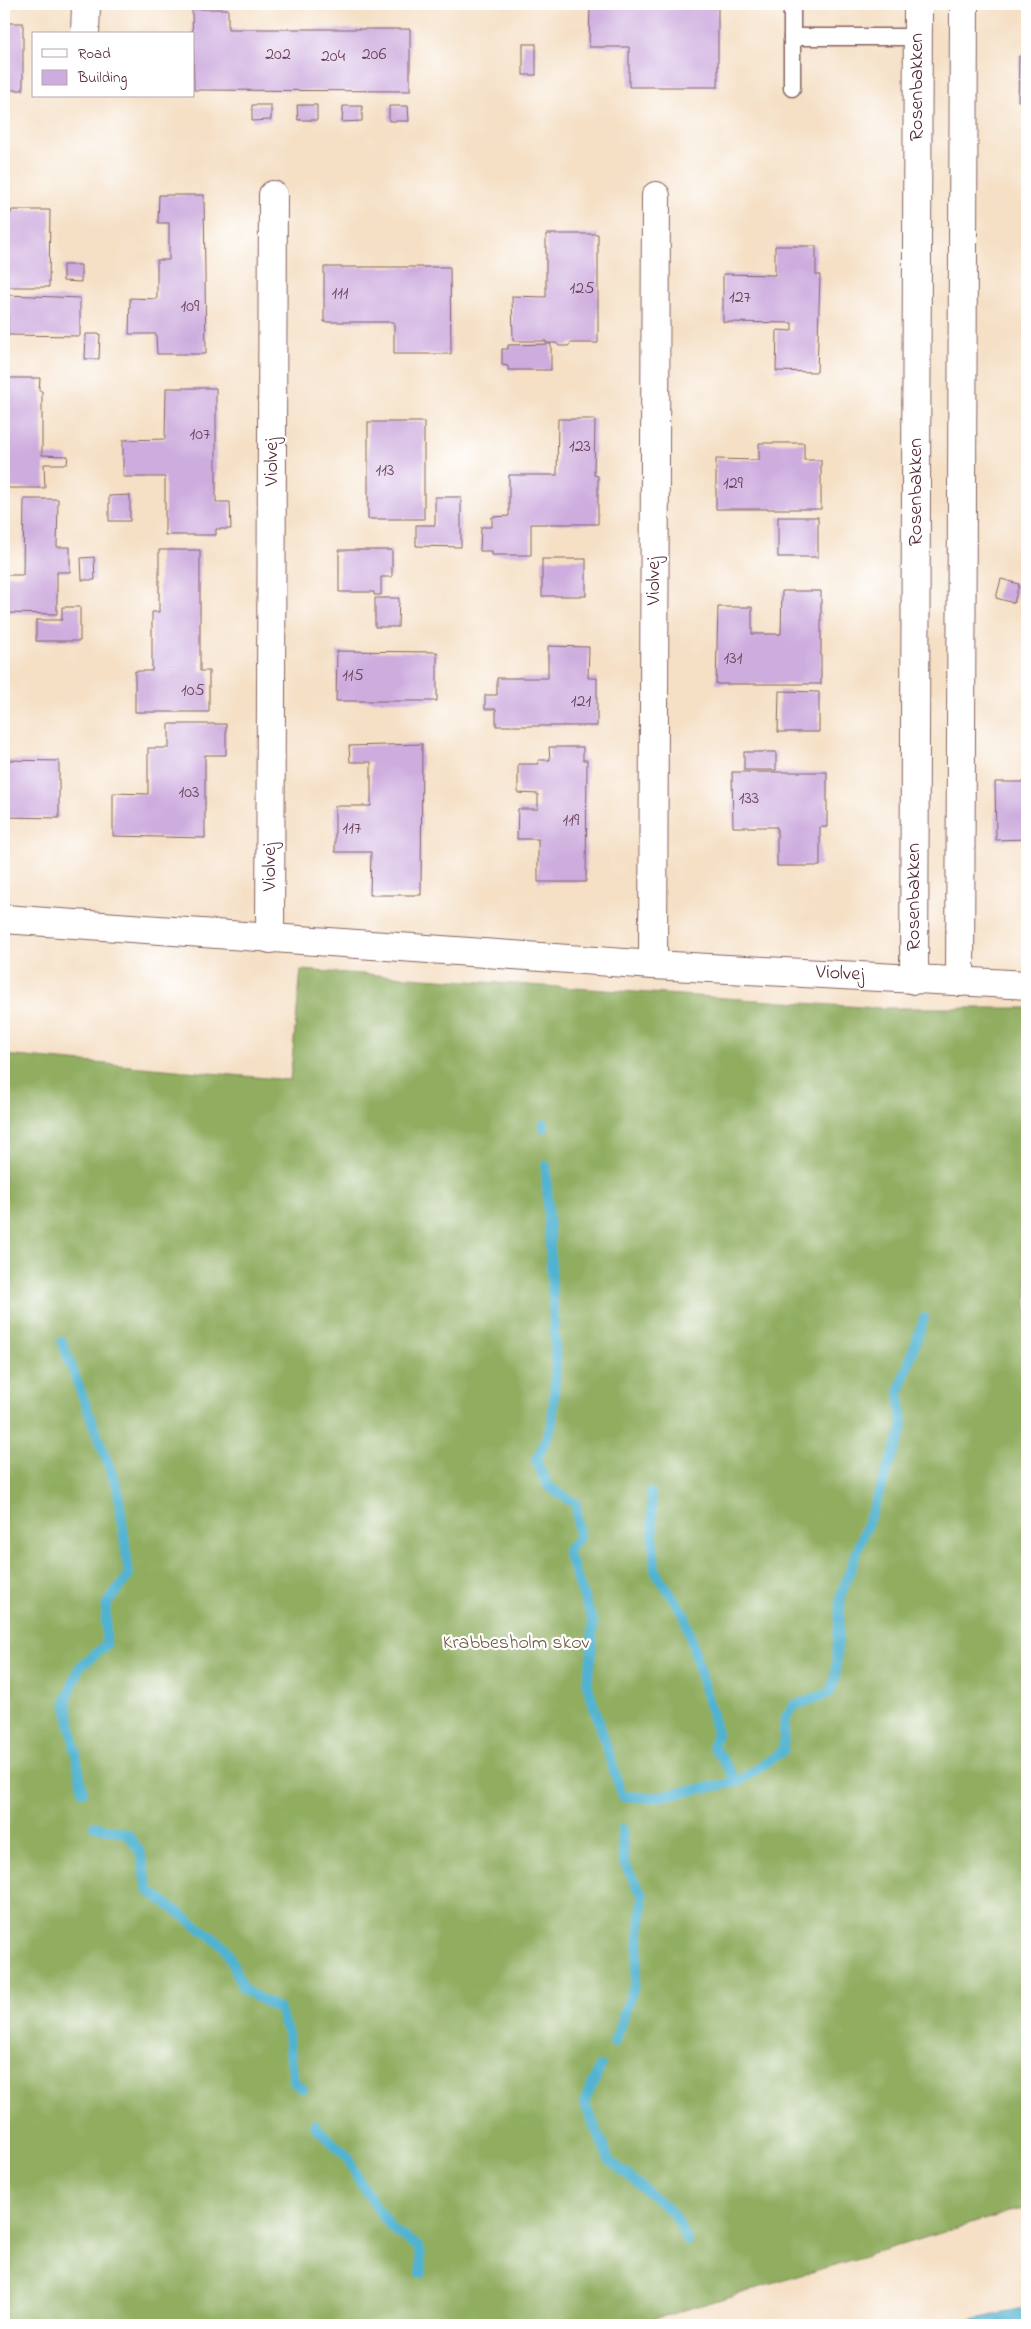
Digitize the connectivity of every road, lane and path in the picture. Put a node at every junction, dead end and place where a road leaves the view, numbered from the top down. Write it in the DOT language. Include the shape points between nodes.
graph roads {
  1 [pos="86,4"];
  2 [pos="792,4"];
  3 [pos="918,4"];
  4 [pos="964,4"];
  5 [pos="86,32"];
  6 [pos="792,37"];
  7 [pos="918,37"];
  8 [pos="792,88"];
  9 [pos="273,195"];
  10 [pos="656,196"];
  11 [pos="4,919"];
  12 [pos="270,939"];
  13 [pos="653,965"];
  14 [pos="914,980"];
  15 [pos="960,982"];
  16 [pos="1027,985"];
  1 -- 5 [label="street"];
  2 -- 6 [label="lane"];
  3 -- 7 [label="street, Rosenbakken"];
  4 -- 15 [label="street"];
  6 -- 7 [label="lane"];
  6 -- 8 [label="lane"];
  7 -- 14 [label="street, Rosenbakken"];
  9 -- 12 [label="street, Violvej"];
  10 -- 13 [label="street, Violvej"];
  11 -- 12 [label="street, Violvej"];
  12 -- 13 [label="street, Violvej"];
  13 -- 14 [label="street, Violvej"];
  14 -- 15 [label="street, Violvej"];
  15 -- 16 [label="street, Violvej"];
}
